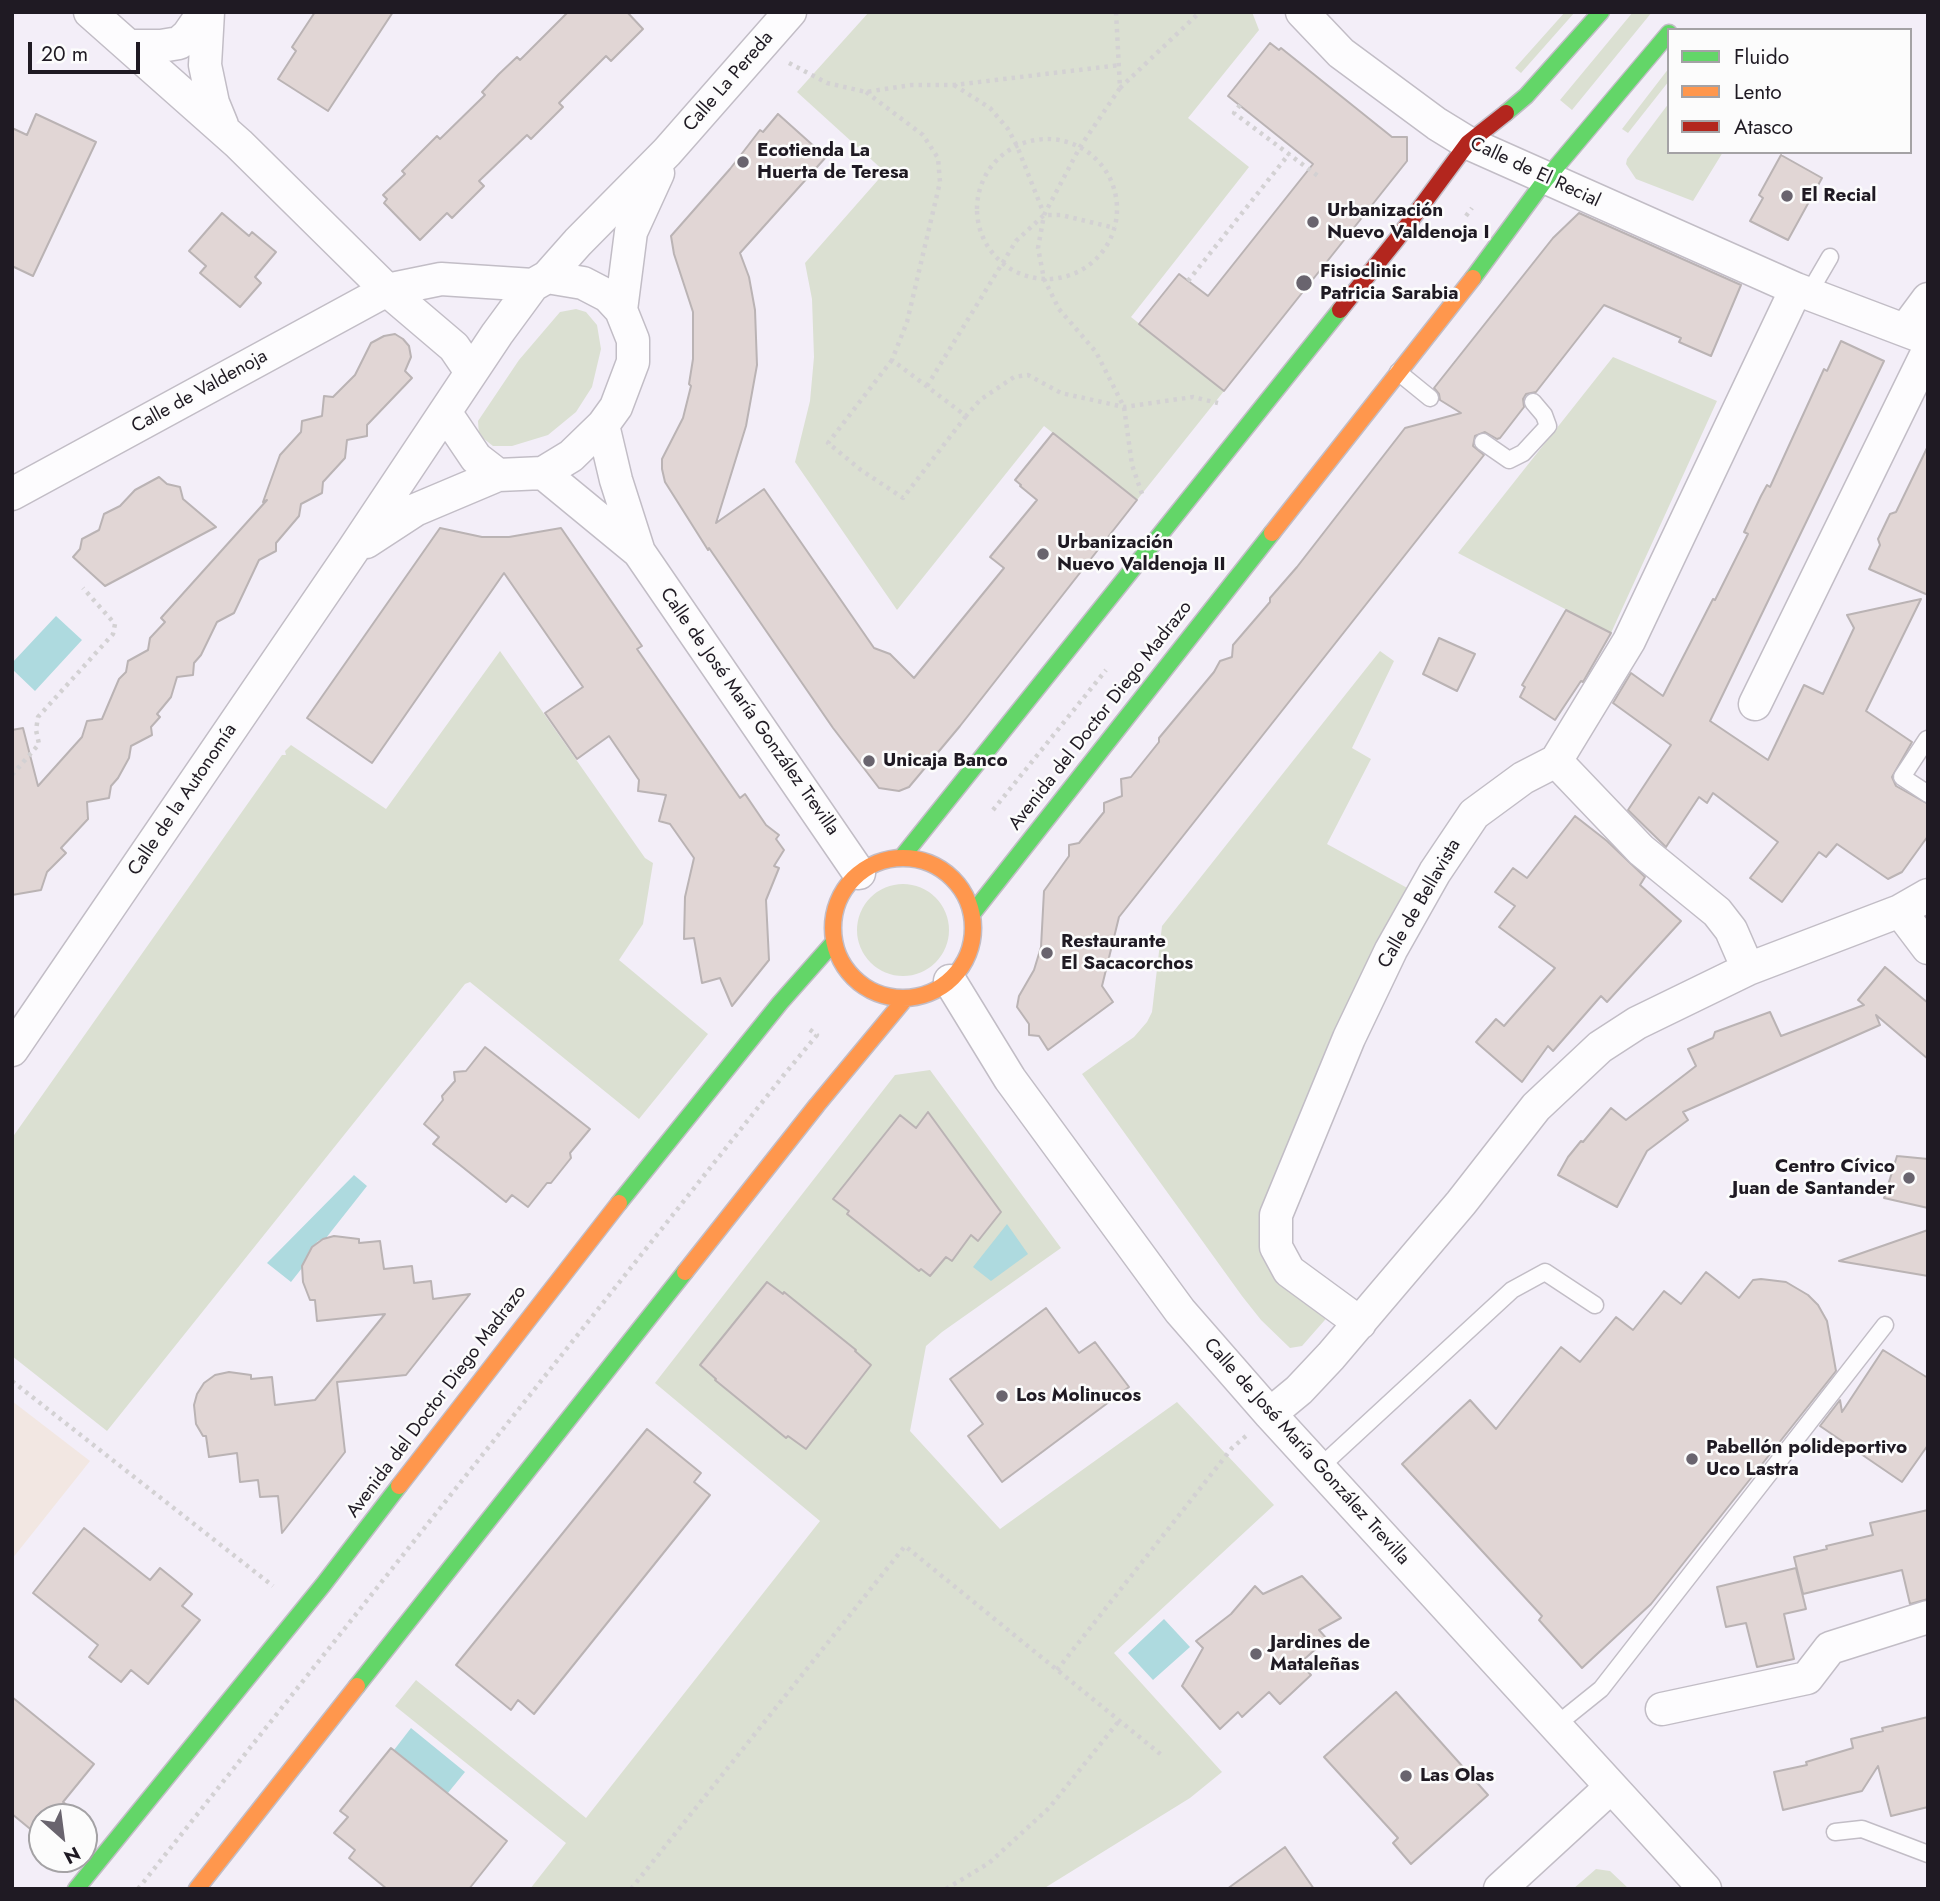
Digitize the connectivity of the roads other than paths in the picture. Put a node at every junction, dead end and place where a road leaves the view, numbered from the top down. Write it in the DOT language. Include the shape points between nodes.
graph roads {
  1 [pos="90,12"];
  2 [pos="206,12"];
  3 [pos="790,12"];
  4 [pos="1302,12"];
  5 [pos="1601,12"];
  6 [pos="1667,35"];
  7 [pos="129,46"];
  8 [pos="224,130"];
  9 [pos="1468,143"];
  10 [pos="667,152"];
  11 [pos="1546,179"];
  12 [pos="1830,257"];
  13 [pos="540,281"];
  14 [pos="387,290"];
  15 [pos="1802,291"];
  16 [pos="1928,299"];
  17 [pos="621,310"];
  18 [pos="1920,340"];
  19 [pos="471,372"];
  20 [pos="1398,372"];
  21 [pos="1430,398"];
  22 [pos="1533,402"];
  23 [pos="445,412"];
  24 [pos="603,425"];
  25 [pos="1483,442"];
  26 [pos="543,473"];
  27 [pos="498,475"];
  28 [pos="12,494"];
  29 [pos="353,550"];
  30 [pos="639,552"];
  31 [pos="1755,704"];
  32 [pos="1927,739"];
  33 [pos="1556,761"];
  34 [pos="1928,794"];
  35 [pos="902,857"];
  36 [pos="859,873"];
  37 [pos="1928,895"];
  38 [pos="1900,911"];
  39 [pos="972,914"];
  40 [pos="834,942"];
  41 [pos="1928,948"];
  42 [pos="1748,969"];
  43 [pos="950,981"];
  44 [pos="905,999"];
  45 [pos="12,1050"];
  46 [pos="1595,1305"];
  47 [pos="1360,1323"];
  48 [pos="1885,1325"];
  49 [pos="1270,1414"];
  50 [pos="1320,1468"];
  51 [pos="1928,1617"];
  52 [pos="1662,1709"];
  53 [pos="1555,1726"];
  54 [pos="1611,1787"];
  55 [pos="1835,1832"];
  56 [pos="1928,1854"];
  57 [pos="76,1889"];
  58 [pos="197,1889"];
  59 [pos="1500,1889"];
  60 [pos="1705,1889"];
  1 -- 7 [label="street"];
  2 -- 7 [label="street" via="179,43"];
  2 -- 8 [label="street" via="205,65"];
  3 -- 10 [label="street, Calle La Pereda"];
  4 -- 9 [label="street, Calle de El Recial" via="1341,53"];
  5 -- 9 [label="main road" via="1526,96"];
  6 -- 11 [label="main road, Avenida del Doctor Diego Madrazo"];
  7 -- 8 [label="street"];
  8 -- 14 [label="street"];
  9 -- 11 [label="street, Calle de El Recial"];
  9 -- 35 [label="main road" via="1397,239"];
  10 -- 13 [label="street, Calle La Pereda"];
  10 -- 17 [label="street, Calle La Pereda" via="631,232"];
  11 -- 15 [label="street, Calle de El Recial"];
  11 -- 20 [label="main road, Avenida del Doctor Diego Madrazo"];
  12 -- 15 [label="lane"];
  13 -- 14 [label="street, Calle de Valdenoja" via="441,279"];
  13 -- 17 [label="street" via="583,284 608,296"];
  13 -- 19 [label="street"];
  14 -- 19 [label="street" via="454,347"];
  14 -- 28 [label="street, Calle de Valdenoja"];
  15 -- 18 [label="street, Calle de El Recial"];
  15 -- 33 [label="street" via="1629,641"];
  16 -- 18 [label="street"];
  17 -- 24 [label="street" via="633,340 633,362 616,407"];
  18 -- 31 [label="street"];
  19 -- 23 [label="street"];
  20 -- 21 [label="lane"];
  20 -- 39 [label="main road, Avenida del Doctor Diego Madrazo"];
  22 -- 25 [label="lane" via="1548,426 1523,453 1509,460"];
  23 -- 27 [label="street" via="476,458"];
  23 -- 29 [label="street, Calle de la Autonomía"];
  24 -- 26 [label="street" via="571,456"];
  24 -- 30 [label="street, Calle de José María González Trevilla"];
  26 -- 27 [label="street"];
  26 -- 30 [label="street, Calle de José María González Trevilla"];
  27 -- 29 [label="street, Calle de la Autonomía" via="415,510"];
  29 -- 45 [label="street, Calle de la Autonomía"];
  30 -- 36 [label="street, Calle de José María González Trevilla"];
  32 -- 34 [label="lane" via="1902,777"];
  33 -- 42 [label="street" via="1641,850 1717,912 1731,930"];
  33 -- 47 [label="street, Calle de Bellavista" via="1523,778 1474,814 1435,872 1349,1038 1276,1215 1276,1247 1289,1271"];
  35 -- 36 [label="main road" via="876,862"];
  35 -- 39 [label="main road" via="936,865 953,878 966,894"];
  36 -- 40 [label="main road" via="842,892 833,916"];
  37 -- 38 [label="street"];
  38 -- 41 [label="street"];
  38 -- 42 [label="street"];
  39 -- 43 [label="main road" via="970,950"];
  40 -- 44 [label="main road" via="843,965 859,984 881,995"];
  40 -- 57 [label="main road, Avenida del Doctor Diego Madrazo" via="558,1279 323,1585"];
  42 -- 47 [label="street" via="1600,1046 1536,1107"];
  43 -- 44 [label="main road"];
  43 -- 49 [label="street, Calle de José María González Trevilla" via="1010,1079 1180,1311"];
  44 -- 58 [label="main road"];
  46 -- 50 [label="lane" via="1545,1272 1512,1290"];
  47 -- 49 [label="street" via="1299,1390"];
  48 -- 53 [label="lane" via="1601,1689"];
  49 -- 50 [label="street, Calle de José María González Trevilla"];
  50 -- 53 [label="street, Calle de José María González Trevilla"];
  51 -- 52 [label="street" via="1830,1648 1807,1678"];
  53 -- 54 [label="street, Calle de José María González Trevilla"];
  54 -- 59 [label="street"];
  54 -- 60 [label="street, Calle de José María González Trevilla"];
  55 -- 56 [label="lane" via="1862,1829"];
}
